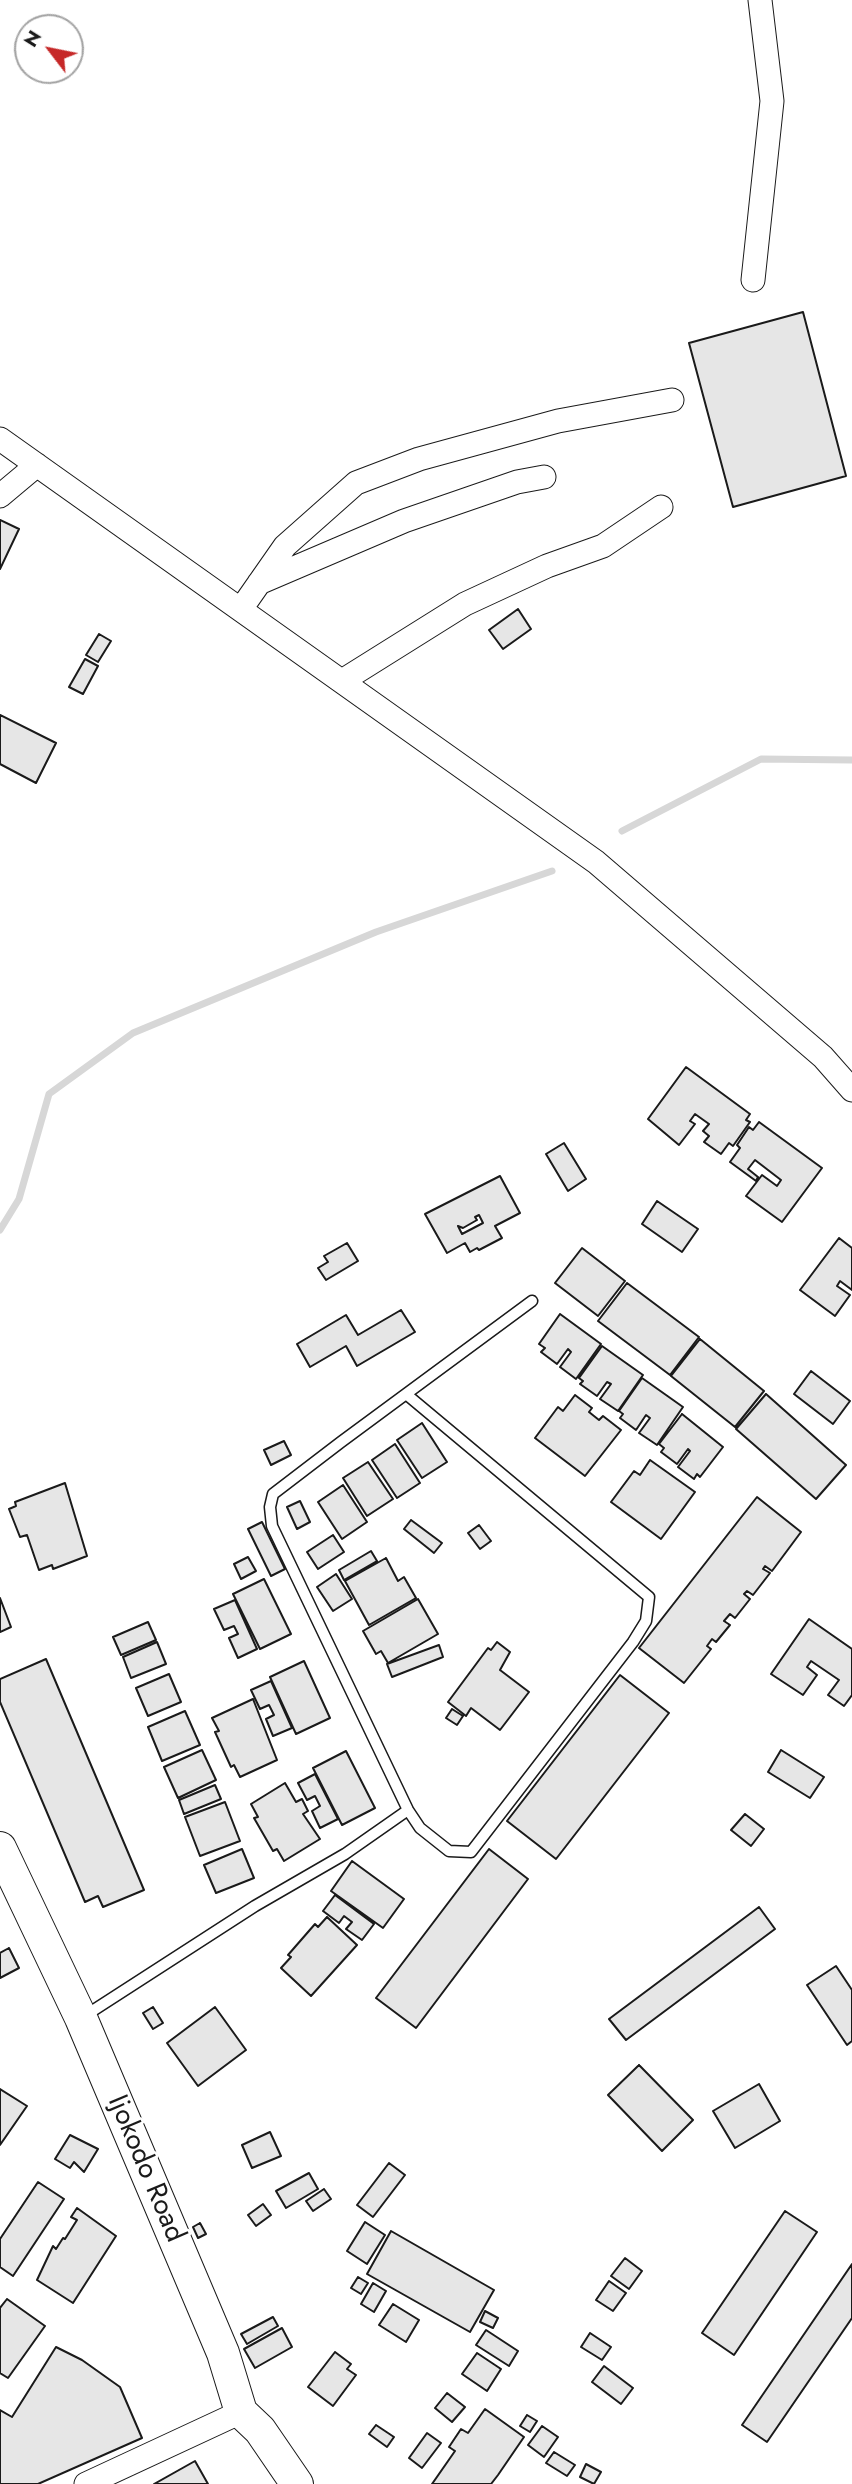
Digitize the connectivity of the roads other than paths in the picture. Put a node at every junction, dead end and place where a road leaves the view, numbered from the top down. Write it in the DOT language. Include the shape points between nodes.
graph roads {
  1 [pos="760,0"];
  2 [pos="753,279"];
  3 [pos="672,400"];
  4 [pos="0,439"];
  5 [pos="37,465"];
  6 [pos="544,477"];
  7 [pos="0,496"];
  8 [pos="661,507"];
  9 [pos="259,583"];
  10 [pos="241,609"];
  11 [pos="342,681"];
  12 [pos="852,1090"];
  13 [pos="532,1301"];
  14 [pos="406,1394"];
  15 [pos="408,1810"];
  16 [pos="0,1848"];
  17 [pos="80,2018"];
  18 [pos="241,2412"];
  19 [pos="86,2484"];
  20 [pos="297,2484"];
  1 -- 2 [label="street" via="772,101"];
  3 -- 9 [label="street" via="558,421 419,460 356,483 285,546"];
  4 -- 5 [label="street"];
  5 -- 7 [label="street"];
  5 -- 10 [label="street"];
  6 -- 9 [label="street" via="404,521"];
  8 -- 11 [label="street" via="603,546 465,604"];
  9 -- 10 [label="street"];
  10 -- 11 [label="street"];
  11 -- 12 [label="street" via="596,862 823,1057"];
  13 -- 14 [label="lane"];
  14 -- 15 [label="lane" via="273,1494 270,1507 272,1526"];
  14 -- 15 [label="lane" via="649,1597 646,1621 633,1642 471,1852 449,1851 420,1828"];
  15 -- 17 [label="lane"];
  16 -- 17 [label="main road, Ijokodo Road"];
  17 -- 18 [label="main road, Ijokodo Road" via="223,2353"];
  18 -- 19 [label="street"];
  18 -- 20 [label="main road, Ijokodo Road" via="260,2430"];
}
